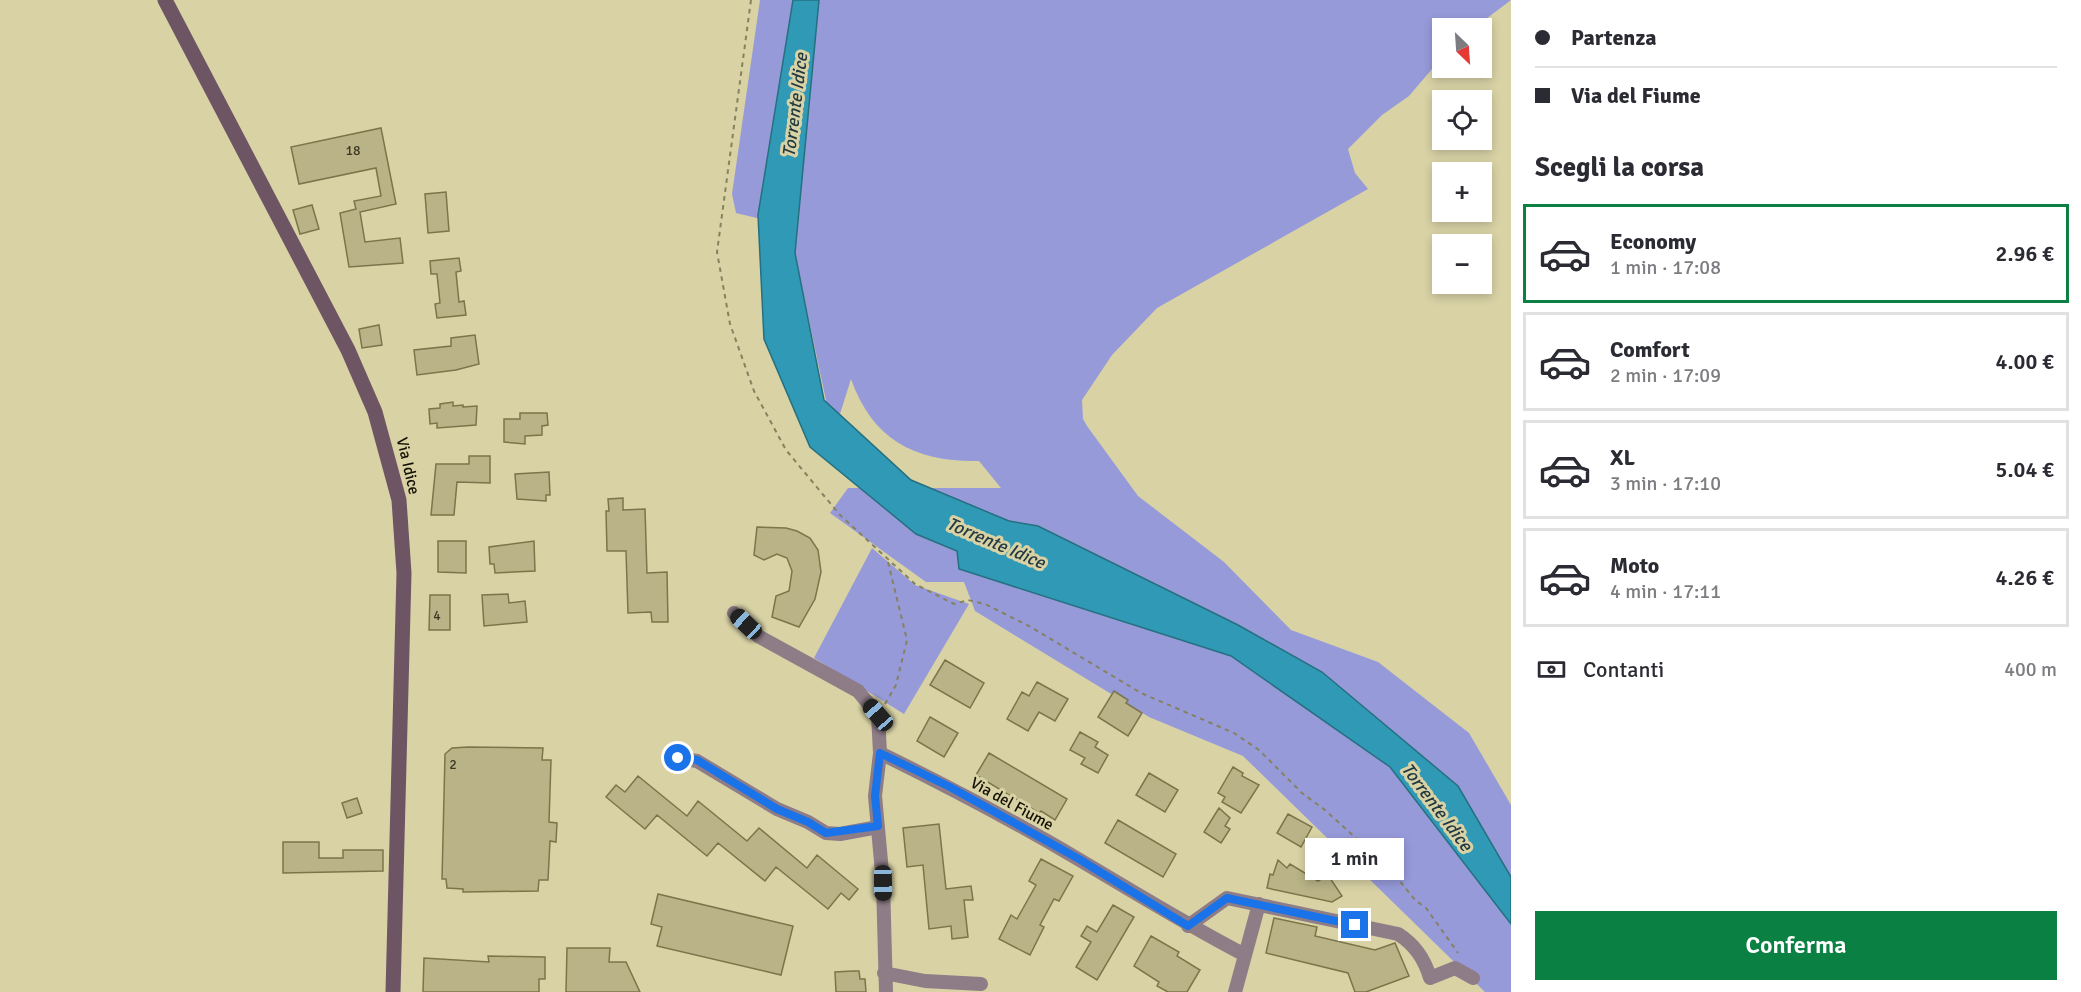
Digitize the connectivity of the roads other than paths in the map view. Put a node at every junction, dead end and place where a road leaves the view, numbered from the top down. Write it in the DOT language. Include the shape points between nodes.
graph roads {
  1 [pos="165,0"];
  2 [pos="734,613"];
  3 [pos="880,753"];
  4 [pos="678,758"];
  5 [pos="878,826"];
  6 [pos="1259,904"];
  7 [pos="1188,926"];
  8 [pos="1245,955"];
  9 [pos="884,973"];
  10 [pos="1473,978"];
  11 [pos="981,984"];
  12 [pos="393,992"];
  13 [pos="886,992"];
  14 [pos="1235,992"];
  1 -- 12 [label="main road, Via Idice" via="348,350 375,412 399,500 404,573"];
  2 -- 3 [label="street" via="758,636 858,691 878,715"];
  3 -- 5 [label="street" via="875,796"];
  3 -- 7 [label="street, Via del Fiume" via="1079,859"];
  4 -- 5 [label="street" via="697,760 777,809 826,833"];
  5 -- 9 [label="street"];
  6 -- 7 [label="street" via="1227,898"];
  6 -- 8 [label="street"];
  6 -- 10 [label="street" via="1398,934 1411,942 1430,978 1455,968"];
  7 -- 8 [label="street, Via del Fiume"];
  8 -- 14 [label="street"];
  9 -- 11 [label="street" via="925,981"];
  9 -- 13 [label="street"];
}
